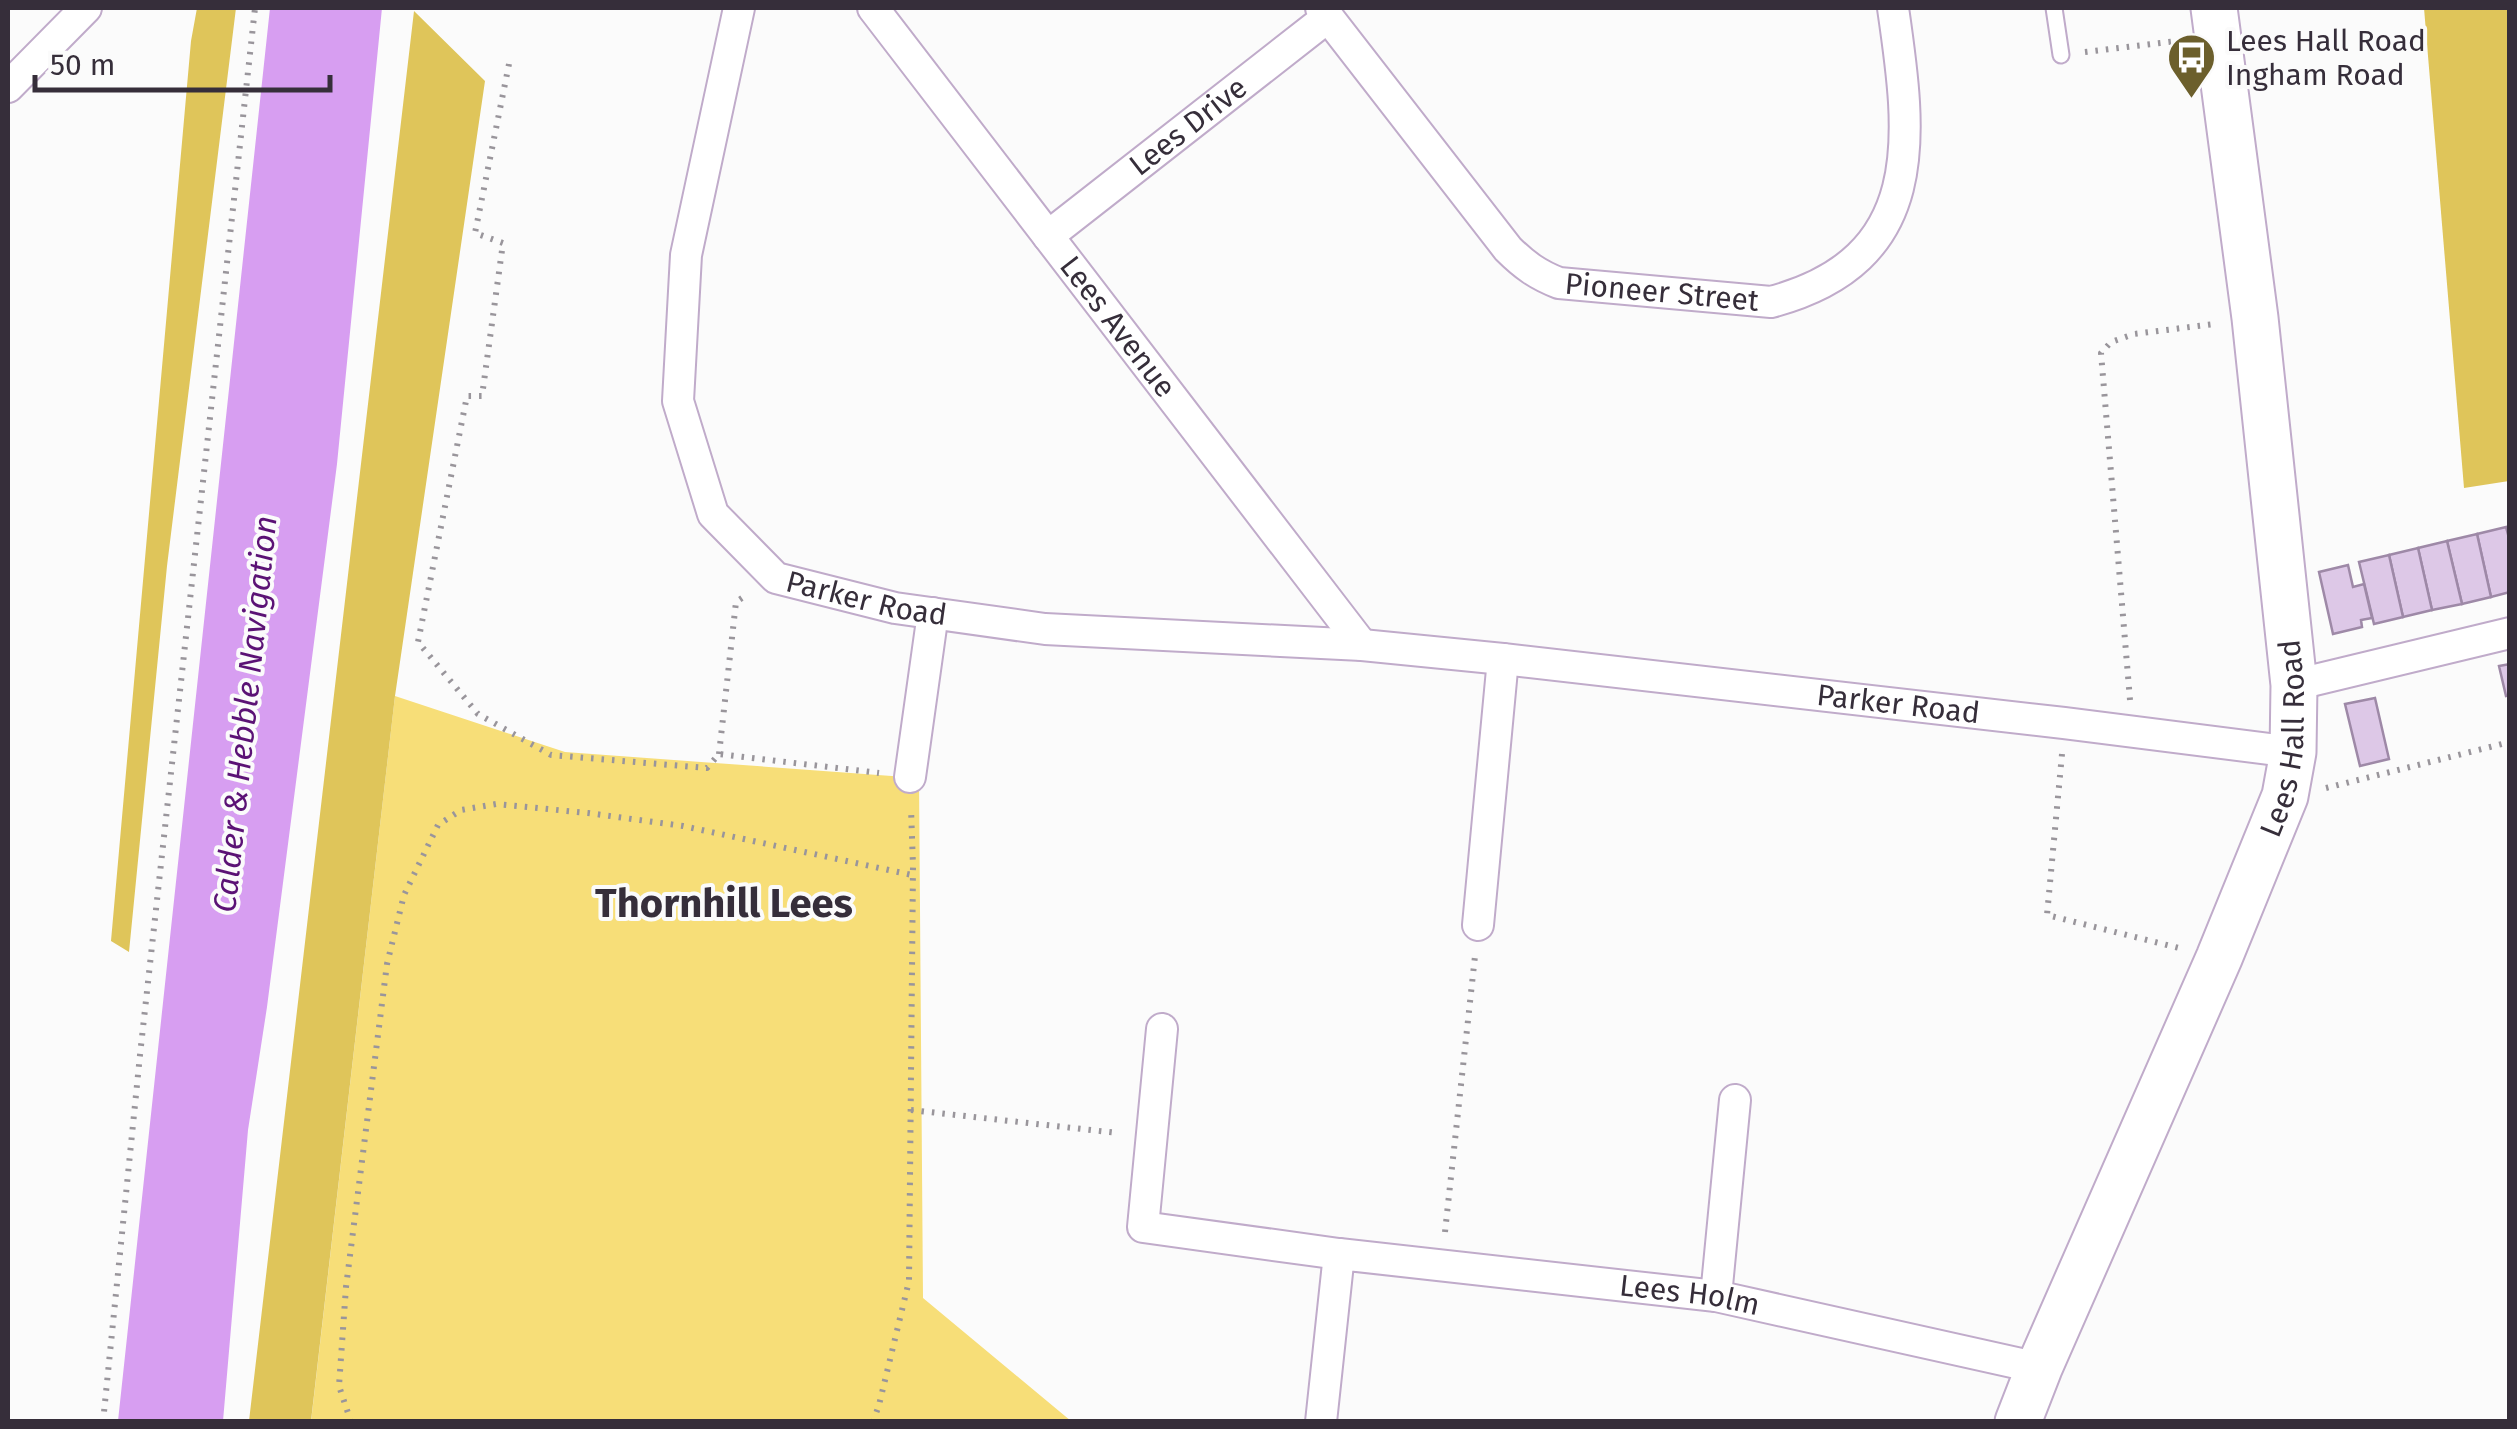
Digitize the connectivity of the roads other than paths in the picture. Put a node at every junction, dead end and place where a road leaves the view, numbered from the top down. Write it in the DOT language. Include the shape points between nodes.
graph roads {
  1 [pos="86,8"];
  2 [pos="739,8"];
  3 [pos="874,8"];
  4 [pos="1893,8"];
  5 [pos="2054,8"];
  6 [pos="1324,12"];
  7 [pos="2216,22"];
  8 [pos="2061,55"];
  9 [pos="8,86"];
  10 [pos="1048,236"];
  11 [pos="933,613"];
  12 [pos="2510,633"];
  13 [pos="1362,645"];
  14 [pos="1503,658"];
  15 [pos="2294,685"];
  16 [pos="2293,752"];
  17 [pos="910,777"];
  18 [pos="1478,925"];
  19 [pos="1162,1029"];
  20 [pos="1735,1100"];
  21 [pos="1339,1254"];
  22 [pos="1716,1296"];
  23 [pos="2038,1368"];
  24 [pos="1321,1422"];
  25 [pos="2018,1422"];
  1 -- 9 [label="street"];
  2 -- 11 [label="street, Parker Road" via="686,254 678,402 713,514 776,578"];
  3 -- 10 [label="street, Lees Avenue"];
  4 -- 6 [label="street, Pioneer Street" via="1904,82 1904,160 1889,215 1854,262 1829,281 1771,302 1559,284 1540,276 1508,250"];
  5 -- 8 [label="lane"];
  6 -- 10 [label="street, Lees Drive"];
  7 -- 15 [label="street, Lees Hall Road"];
  10 -- 13 [label="street, Lees Avenue"];
  11 -- 13 [label="street, Parker Road" via="1045,629"];
  11 -- 17 [label="street"];
  12 -- 15 [label="street"];
  13 -- 14 [label="street, Parker Road"];
  14 -- 16 [label="street, Parker Road"];
  14 -- 18 [label="street"];
  15 -- 16 [label="street, Lees Hall Road"];
  16 -- 23 [label="street, Lees Hall Road" via="2285,796 2220,958"];
  19 -- 21 [label="street, Lees Holm" via="1143,1227"];
  20 -- 22 [label="street"];
  21 -- 22 [label="street, Lees Holm"];
  21 -- 24 [label="street"];
  22 -- 23 [label="street, Lees Holm"];
  23 -- 25 [label="street, Lees Hall Road"];
}
